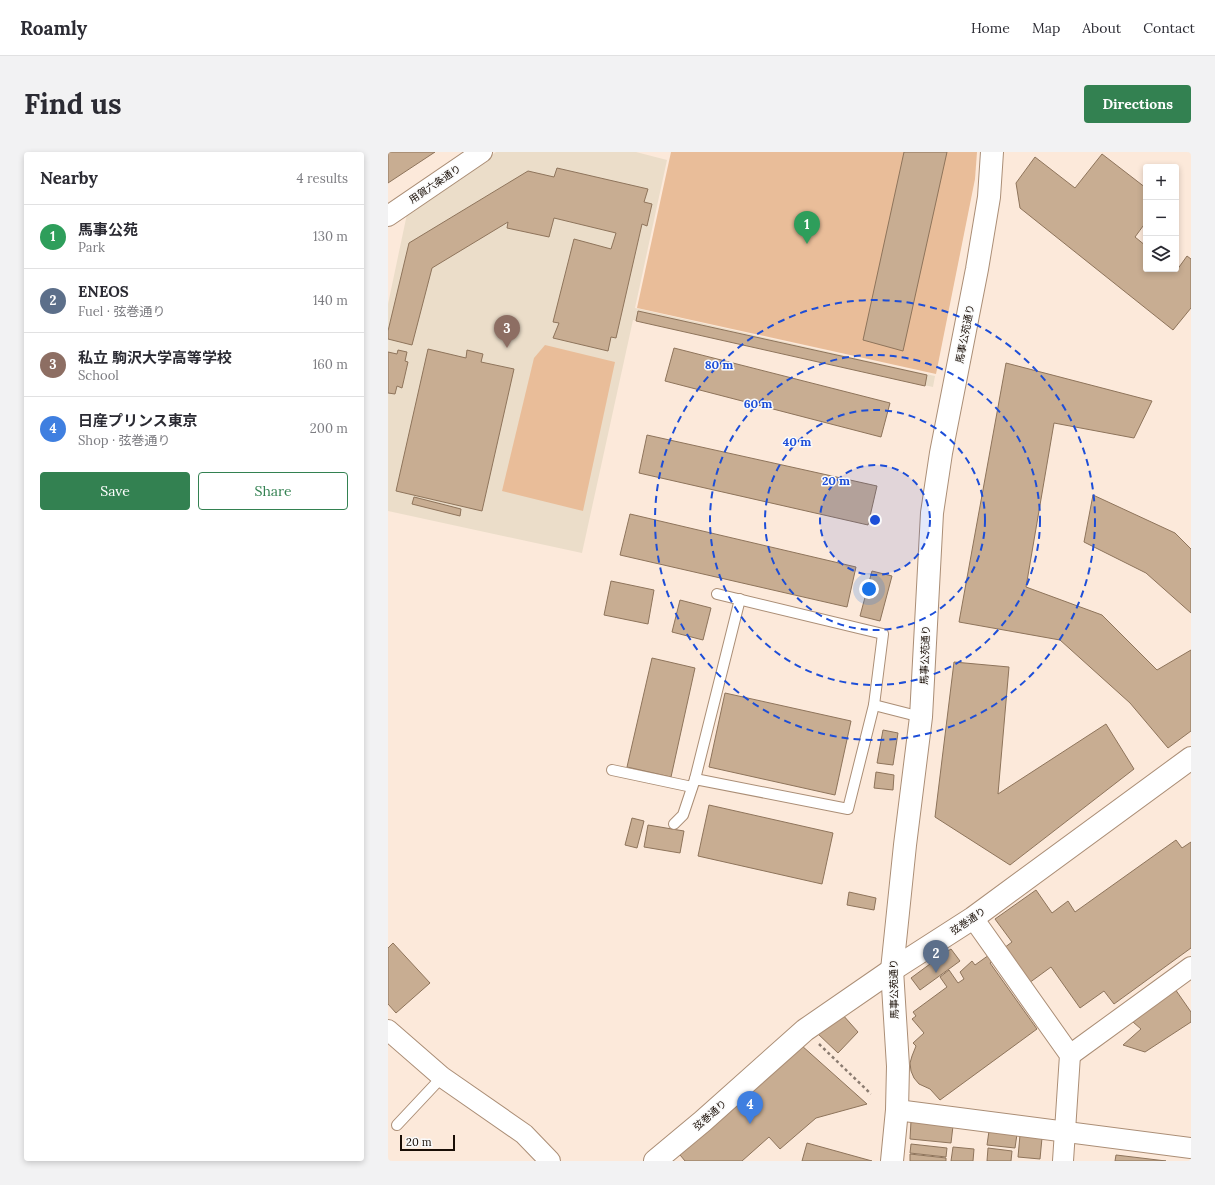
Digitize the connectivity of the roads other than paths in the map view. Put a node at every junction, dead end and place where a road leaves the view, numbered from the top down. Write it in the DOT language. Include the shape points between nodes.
graph roads {
  1 [pos="482,152"];
  2 [pos="992,152"];
  3 [pos="388,216"];
  4 [pos="717,594"];
  5 [pos="740,599"];
  6 [pos="874,705"];
  7 [pos="921,717"];
  8 [pos="1189,763"];
  9 [pos="612,770"];
  10 [pos="693,783"];
  11 [pos="674,824"];
  12 [pos="973,918"];
  13 [pos="1191,967"];
  14 [pos="892,970"];
  15 [pos="388,1030"];
  16 [pos="1070,1055"];
  17 [pos="442,1077"];
  18 [pos="896,1110"];
  19 [pos="397,1125"];
  20 [pos="1064,1131"];
  21 [pos="1191,1148"];
  22 [pos="550,1161"];
  23 [pos="655,1161"];
  24 [pos="892,1161"];
  25 [pos="1063,1161"];
  1 -- 3 [label="street, 用賀六条通り"];
  2 -- 7 [label="street, 馬事公苑通り" via="989,197 978,269 936,482 930,544"];
  4 -- 5 [label="lane"];
  5 -- 6 [label="lane" via="883,634"];
  5 -- 10 [label="lane"];
  6 -- 7 [label="lane"];
  6 -- 10 [label="lane" via="848,809"];
  7 -- 14 [label="street, 馬事公苑通り"];
  8 -- 12 [label="street, 弦巻通り"];
  9 -- 10 [label="lane"];
  10 -- 11 [label="lane" via="683,815"];
  12 -- 14 [label="street, 弦巻通り"];
  12 -- 16 [label="street"];
  13 -- 16 [label="street"];
  14 -- 18 [label="street, 馬事公苑通り" via="898,1066"];
  14 -- 23 [label="street, 弦巻通り" via="805,1030"];
  15 -- 17 [label="street"];
  16 -- 20 [label="street"];
  17 -- 19 [label="lane"];
  17 -- 22 [label="street" via="524,1134"];
  18 -- 20 [label="street"];
  18 -- 24 [label="street, 馬事公苑通り"];
  20 -- 21 [label="street"];
  20 -- 25 [label="street"];
}
